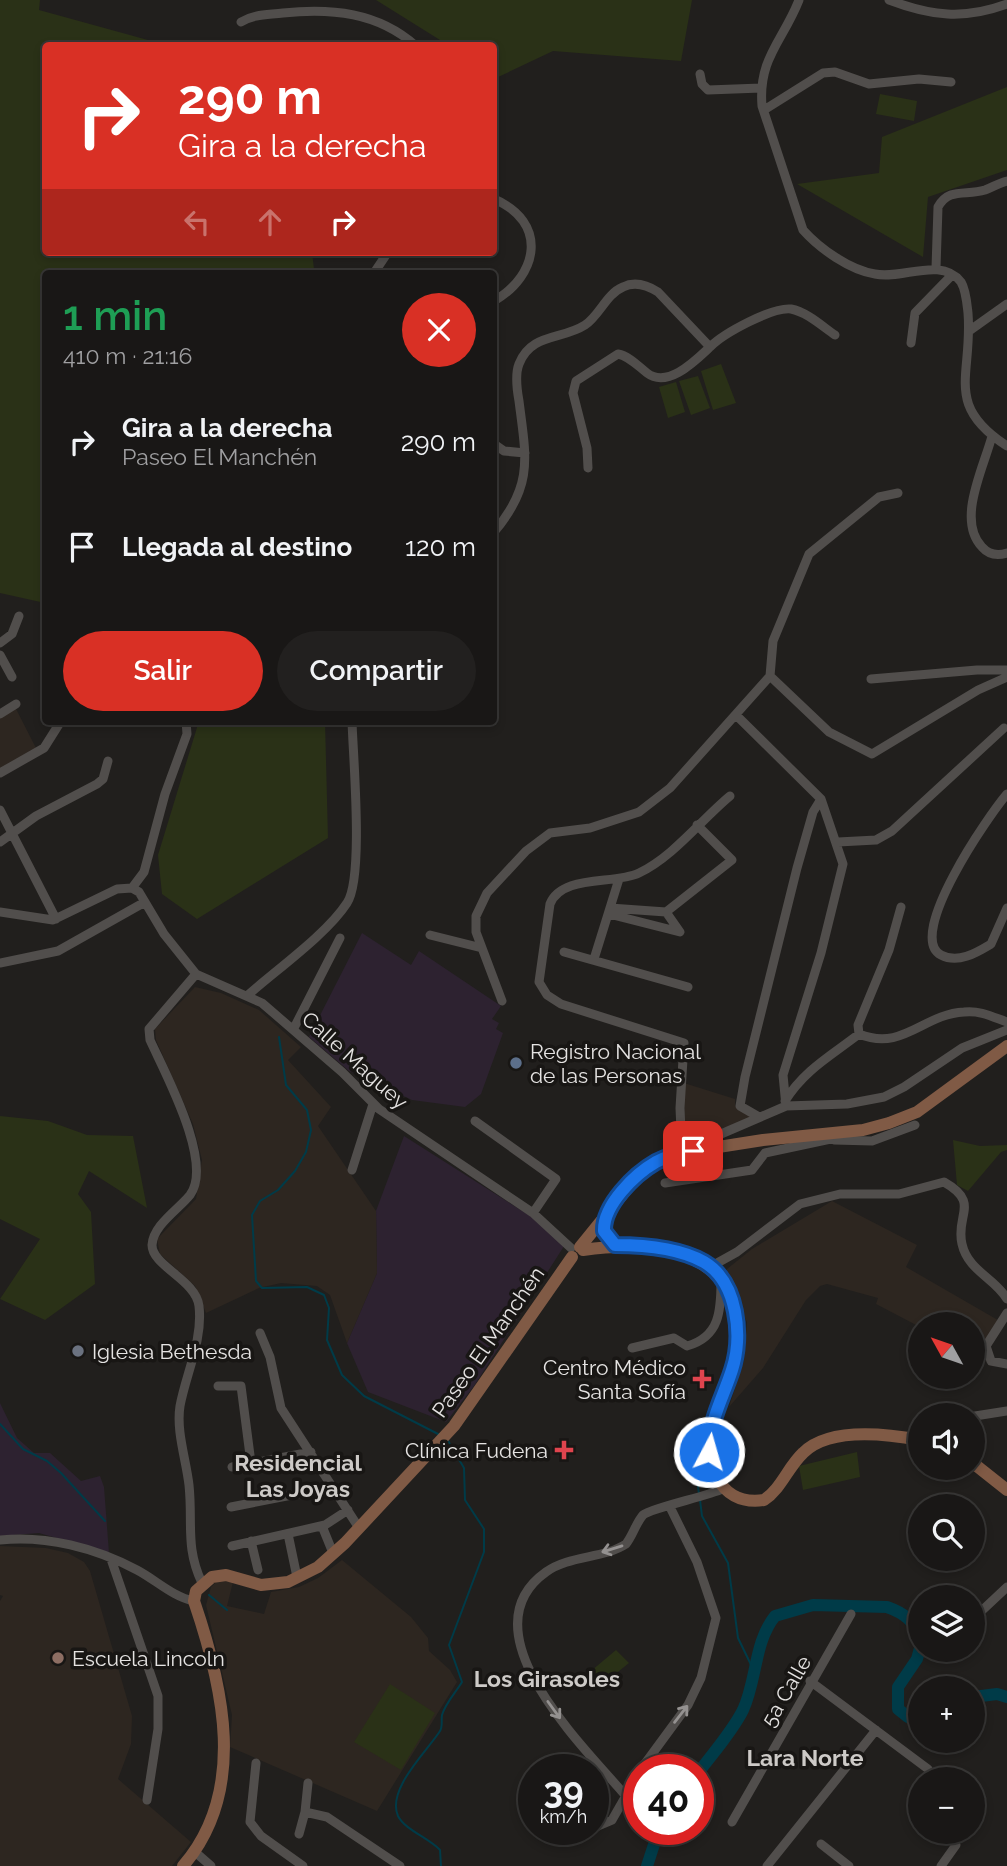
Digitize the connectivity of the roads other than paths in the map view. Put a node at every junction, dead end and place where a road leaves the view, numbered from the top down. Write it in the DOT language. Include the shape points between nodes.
graph roads {
  1 [pos="799,0"];
  2 [pos="889,0"];
  3 [pos="1007,4"];
  4 [pos="242,22"];
  5 [pos="411,42"];
  6 [pos="700,74"];
  7 [pos="951,82"];
  8 [pos="761,88"];
  9 [pos="764,110"];
  10 [pos="1007,181"];
  11 [pos="497,200"];
  12 [pos="936,268"];
  13 [pos="952,275"];
  14 [pos="497,299"];
  15 [pos="1007,304"];
  16 [pos="969,331"];
  17 [pos="835,335"];
  18 [pos="911,344"];
  19 [pos="710,347"];
  20 [pos="992,436"];
  21 [pos="497,446"];
  22 [pos="1007,446"];
  23 [pos="525,453"];
  24 [pos="588,468"];
  25 [pos="898,492"];
  26 [pos="497,526"];
  27 [pos="1007,553"];
  28 [pos="19,617"];
  29 [pos="0,643"];
  30 [pos="0,654"];
  31 [pos="1007,670"];
  32 [pos="770,676"];
  33 [pos="12,677"];
  34 [pos="1007,677"];
  35 [pos="871,680"];
  36 [pos="16,704"];
  37 [pos="0,714"];
  38 [pos="736,715"];
  39 [pos="58,725"];
  40 [pos="186,725"];
  41 [pos="352,725"];
  42 [pos="1004,728"];
  43 [pos="108,761"];
  44 [pos="0,773"];
  45 [pos="730,796"];
  46 [pos="1005,798"];
  47 [pos="821,799"];
  48 [pos="0,810"];
  49 [pos="697,825"];
  50 [pos="11,832"];
  51 [pos="0,842"];
  52 [pos="838,842"];
  53 [pos="619,879"];
  54 [pos="132,888"];
  55 [pos="145,902"];
  56 [pos="901,907"];
  57 [pos="1007,908"];
  58 [pos="610,911"];
  59 [pos="0,912"];
  60 [pos="666,912"];
  61 [pos="56,919"];
  62 [pos="430,935"];
  63 [pos="340,938"];
  64 [pos="482,948"];
  65 [pos="564,952"];
  66 [pos="594,959"];
  67 [pos="0,963"];
  68 [pos="196,974"];
  69 [pos="688,987"];
  70 [pos="248,995"];
  71 [pos="502,1001"];
  72 [pos="1007,1022"];
  73 [pos="294,1028"];
  74 [pos="1007,1030"];
  75 [pos="859,1034"];
  76 [pos="1007,1046"];
  77 [pos="785,1103"];
  78 [pos="373,1104"];
  79 [pos="759,1117"];
  80 [pos="475,1121"];
  81 [pos="915,1125"];
  82 [pos="863,1130"];
  83 [pos="829,1140"];
  84 [pos="682,1149"];
  85 [pos="352,1170"];
  86 [pos="665,1183"];
  87 [pos="533,1213"];
  88 [pos="606,1213"];
  89 [pos="615,1245"];
  90 [pos="577,1251"];
  91 [pos="710,1267"];
  92 [pos="721,1281"];
  93 [pos="1007,1299"];
  94 [pos="1007,1313"];
  95 [pos="260,1333"];
  96 [pos="632,1348"];
  97 [pos="1007,1364"];
  98 [pos="218,1386"];
  99 [pos="1007,1411"];
  100 [pos="985,1414"];
  101 [pos="908,1439"];
  102 [pos="311,1452"];
  103 [pos="251,1463"];
  104 [pos="232,1466"];
  105 [pos="985,1473"];
  106 [pos="333,1487"];
  107 [pos="723,1489"];
  108 [pos="1007,1490"];
  109 [pos="231,1507"];
  110 [pos="670,1507"];
  111 [pos="348,1510"];
  112 [pos="323,1526"];
  113 [pos="359,1528"];
  114 [pos="288,1534"];
  115 [pos="0,1540"];
  116 [pos="251,1541"];
  117 [pos="232,1546"];
  118 [pos="333,1553"];
  119 [pos="111,1559"];
  120 [pos="297,1577"];
  121 [pos="259,1578"];
  122 [pos="202,1583"];
  123 [pos="1007,1587"];
  124 [pos="194,1601"];
  125 [pos="985,1608"];
  126 [pos="851,1614"];
  127 [pos="810,1681"];
  128 [pos="876,1730"];
  129 [pos="652,1754"];
  130 [pos="256,1763"];
  131 [pos="925,1767"];
  132 [pos="308,1783"];
  133 [pos="623,1793"];
  134 [pos="623,1799"];
  135 [pos="147,1800"];
  136 [pos="305,1812"];
  137 [pos="609,1821"];
  138 [pos="732,1822"];
  139 [pos="299,1834"];
  140 [pos="821,1844"];
  141 [pos="956,1845"];
  142 [pos="195,1852"];
  143 [pos="209,1864"];
  144 [pos="183,1866"];
  145 [pos="303,1866"];
  146 [pos="400,1866"];
  147 [pos="767,1866"];
  148 [pos="849,1866"];
  149 [pos="941,1866"];
  1 -- 8 [label="street" via="764,66"];
  2 -- 3 [label="street" via="933,14 978,12"];
  4 -- 5 [label="street" via="252,16 316,10 349,12 394,29"];
  6 -- 8 [label="street" via="708,90"];
  7 -- 9 [label="street" via="919,79 869,84 835,72 823,73"];
  8 -- 9 [label="street"];
  9 -- 12 [label="street" via="798,219 811,240 858,270 876,275"];
  10 -- 12 [label="street" via="942,199"];
  11 -- 14 [label="street" via="516,210 532,233 520,276 511,291"];
  12 -- 13 [label="street"];
  13 -- 16 [label="street" via="963,287"];
  13 -- 18 [label="street" via="915,313"];
  15 -- 16 [label="street"];
  16 -- 20 [label="street" via="964,394 969,410"];
  17 -- 19 [label="street" via="788,309 734,329"];
  19 -- 23 [label="street" via="658,292 648,286 622,287 587,324 538,340 525,352 517,366 517,388"];
  19 -- 24 [label="street" via="685,369 661,377 651,376 618,354 576,381 573,389"];
  20 -- 22 [label="street"];
  20 -- 27 [label="street" via="970,523 987,552"];
  21 -- 23 [label="street"];
  23 -- 26 [label="street" via="526,476"];
  25 -- 32 [label="street" via="878,497 809,554 772,641"];
  28 -- 29 [label="street" via="12,634"];
  30 -- 33 [label="street"];
  31 -- 35 [label="street"];
  32 -- 34 [label="street" via="829,732 872,754"];
  32 -- 38 [label="street"];
  36 -- 37 [label="street"];
  38 -- 47 [label="street"];
  38 -- 64 [label="street" via="652,804 590,828 550,833 526,851 487,892 476,916"];
  39 -- 44 [label="street" via="44,748"];
  40 -- 54 [label="street" via="144,872"];
  41 -- 70 [label="street" via="355,857 349,901"];
  42 -- 52 [label="street" via="892,831 876,840"];
  43 -- 50 [label="street" via="97,784"];
  45 -- 49 [label="street"];
  46 -- 57 [label="street" via="983,822 944,893 931,931 935,952 961,959 991,944"];
  47 -- 52 [label="street"];
  47 -- 79 [label="street" via="800,857 745,1076 740,1106"];
  48 -- 50 [label="street"];
  49 -- 53 [label="street" via="653,864"];
  49 -- 60 [label="street" via="732,860"];
  50 -- 51 [label="street"];
  50 -- 61 [label="street"];
  52 -- 77 [label="street" via="841,877 783,1075"];
  53 -- 58 [label="street"];
  53 -- 84 [label="street" via="576,886 552,897 539,982 547,995 561,1004 684,1043"];
  54 -- 55 [label="street, Calle Maguey"];
  54 -- 61 [label="street" via="117,889"];
  55 -- 67 [label="street" via="58,951"];
  55 -- 68 [label="street, Calle Maguey"];
  56 -- 75 [label="street" via="858,1025"];
  58 -- 60 [label="street"];
  58 -- 60 [label="street" via="680,932"];
  58 -- 66 [label="street"];
  59 -- 61 [label="street"];
  62 -- 64 [label="street"];
  63 -- 73 [label="street"];
  64 -- 71 [label="street"];
  65 -- 66 [label="street"];
  66 -- 69 [label="street"];
  68 -- 70 [label="street, Calle Maguey"];
  68 -- 122 [label="street" via="149,1029 189,1131 198,1177 192,1194 154,1237 152,1248 194,1293 199,1305 198,1333 179,1425 189,1488 189,1542"];
  70 -- 73 [label="street, Calle Maguey"];
  72 -- 75 [label="street" via="982,1012 963,1012 887,1040"];
  73 -- 78 [label="street, Calle Maguey"];
  74 -- 77 [label="street" via="962,1048 884,1097 847,1104"];
  75 -- 77 [label="street" via="795,1084"];
  76 -- 82 [label="street, Paseo El Manchén" via="917,1112"];
  77 -- 79 [label="street"];
  78 -- 85 [label="street"];
  78 -- 87 [label="street, Calle Maguey"];
  79 -- 84 [label="street"];
  80 -- 87 [label="street" via="556,1179"];
  81 -- 83 [label="street" via="872,1141"];
  82 -- 83 [label="street"];
  82 -- 84 [label="street, Paseo El Manchén"];
  83 -- 86 [label="street" via="765,1153 752,1170"];
  84 -- 88 [label="street, Paseo El Manchén" via="636,1178"];
  87 -- 90 [label="street, Calle Maguey"];
  88 -- 89 [label="street" via="604,1231"];
  88 -- 90 [label="street, Paseo El Manchén"];
  89 -- 90 [label="street"];
  89 -- 91 [label="street" via="657,1248"];
  90 -- 113 [label="street, Paseo El Manchén" via="444,1437"];
  91 -- 92 [label="street"];
  91 -- 93 [label="street" via="811,1200 840,1194 899,1194 944,1182 964,1200 966,1214 960,1230 971,1265"];
  92 -- 96 [label="street" via="721,1314 700,1342 687,1346 674,1338"];
  92 -- 107 [label="street" via="738,1327 732,1370 712,1418 709,1445 712,1468"];
  94 -- 97 [label="street" via="986,1346 991,1361"];
  95 -- 102 [label="street" via="281,1408"];
  98 -- 103 [label="street" via="241,1386"];
  99 -- 100 [label="street"];
  101 -- 107 [label="street" via="832,1438 803,1453 764,1500 736,1497"];
  102 -- 103 [label="street"];
  102 -- 106 [label="street"];
  103 -- 104 [label="street"];
  105 -- 108 [label="street"];
  106 -- 109 [label="street"];
  106 -- 111 [label="street"];
  107 -- 110 [label="street"];
  129 -- 110 [label="street, one-way" via="688,1705 701,1678 716,1618 697,1562"];
  110 -- 133 [label="street, one-way" via="644,1513 622,1547 547,1571 530,1589 517,1620 534,1681"];
  111 -- 112 [label="street"];
  111 -- 113 [label="street"];
  112 -- 114 [label="street"];
  112 -- 118 [label="street"];
  113 -- 118 [label="street, Paseo El Manchén"];
  114 -- 116 [label="street"];
  114 -- 120 [label="street"];
  115 -- 119 [label="street" via="43,1539"];
  116 -- 117 [label="street"];
  116 -- 121 [label="street"];
  118 -- 120 [label="street, Paseo El Manchén"];
  119 -- 124 [label="street" via="182,1599"];
  119 -- 135 [label="street" via="158,1696"];
  120 -- 121 [label="street, Paseo El Manchén"];
  121 -- 122 [label="street, Paseo El Manchén" via="226,1575"];
  122 -- 124 [label="street"];
  123 -- 125 [label="street"];
  124 -- 142 [label="street" via="219,1687 224,1728 224,1767 217,1803"];
  126 -- 127 [label="street, 5a Calle"];
  127 -- 128 [label="street"];
  127 -- 138 [label="street, 5a Calle"];
  128 -- 131 [label="street"];
  128 -- 147 [label="street"];
  130 -- 145 [label="street" via="250,1822 261,1836"];
  132 -- 136 [label="street"];
  134 -- 137 [label="street"];
  136 -- 139 [label="street"];
  136 -- 146 [label="street" via="327,1817"];
  140 -- 148 [label="street"];
  141 -- 149 [label="street"];
  142 -- 143 [label="street"];
  142 -- 144 [label="street"];
}
